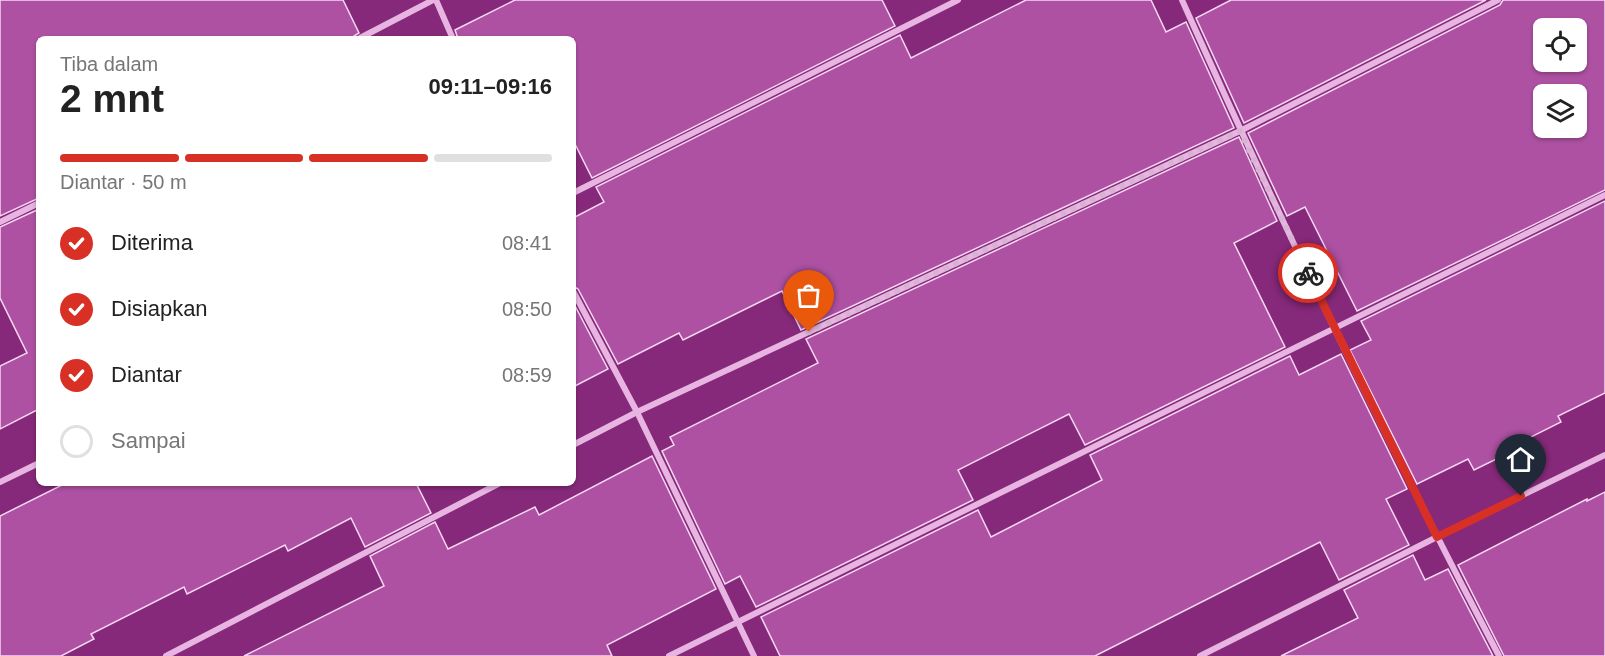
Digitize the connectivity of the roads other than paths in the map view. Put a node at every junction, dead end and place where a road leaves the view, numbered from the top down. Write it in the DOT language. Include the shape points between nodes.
graph roads {
  1 [pos="434,0"];
  2 [pos="958,0"];
  3 [pos="1182,0"];
  4 [pos="1498,0"];
  5 [pos="364,36"];
  6 [pos="452,36"];
  7 [pos="1240,131"];
  8 [pos="576,191"];
  9 [pos="1605,195"];
  10 [pos="36,204"];
  11 [pos="0,222"];
  12 [pos="576,297"];
  13 [pos="1334,329"];
  14 [pos="637,412"];
  15 [pos="576,443"];
  16 [pos="1605,455"];
  17 [pos="36,464"];
  18 [pos="0,482"];
  19 [pos="494,486"];
  20 [pos="1437,537"];
  21 [pos="738,621"];
  22 [pos="166,656"];
  23 [pos="669,656"];
  24 [pos="753,656"];
  25 [pos="1200,656"];
  26 [pos="1499,656"];
  1 -- 5 [label="street"];
  1 -- 6 [label="street"];
  2 -- 8 [label="street"];
  3 -- 7 [label="street"];
  4 -- 7 [label="street"];
  7 -- 13 [label="street"];
  7 -- 14 [label="street"];
  9 -- 13 [label="street"];
  10 -- 11 [label="street"];
  12 -- 14 [label="street"];
  13 -- 20 [label="street"];
  13 -- 21 [label="street"];
  14 -- 15 [label="street"];
  14 -- 21 [label="street"];
  16 -- 20 [label="street"];
  17 -- 18 [label="street"];
  19 -- 22 [label="street"];
  20 -- 25 [label="street"];
  20 -- 26 [label="street"];
  21 -- 23 [label="street"];
  21 -- 24 [label="street"];
}
